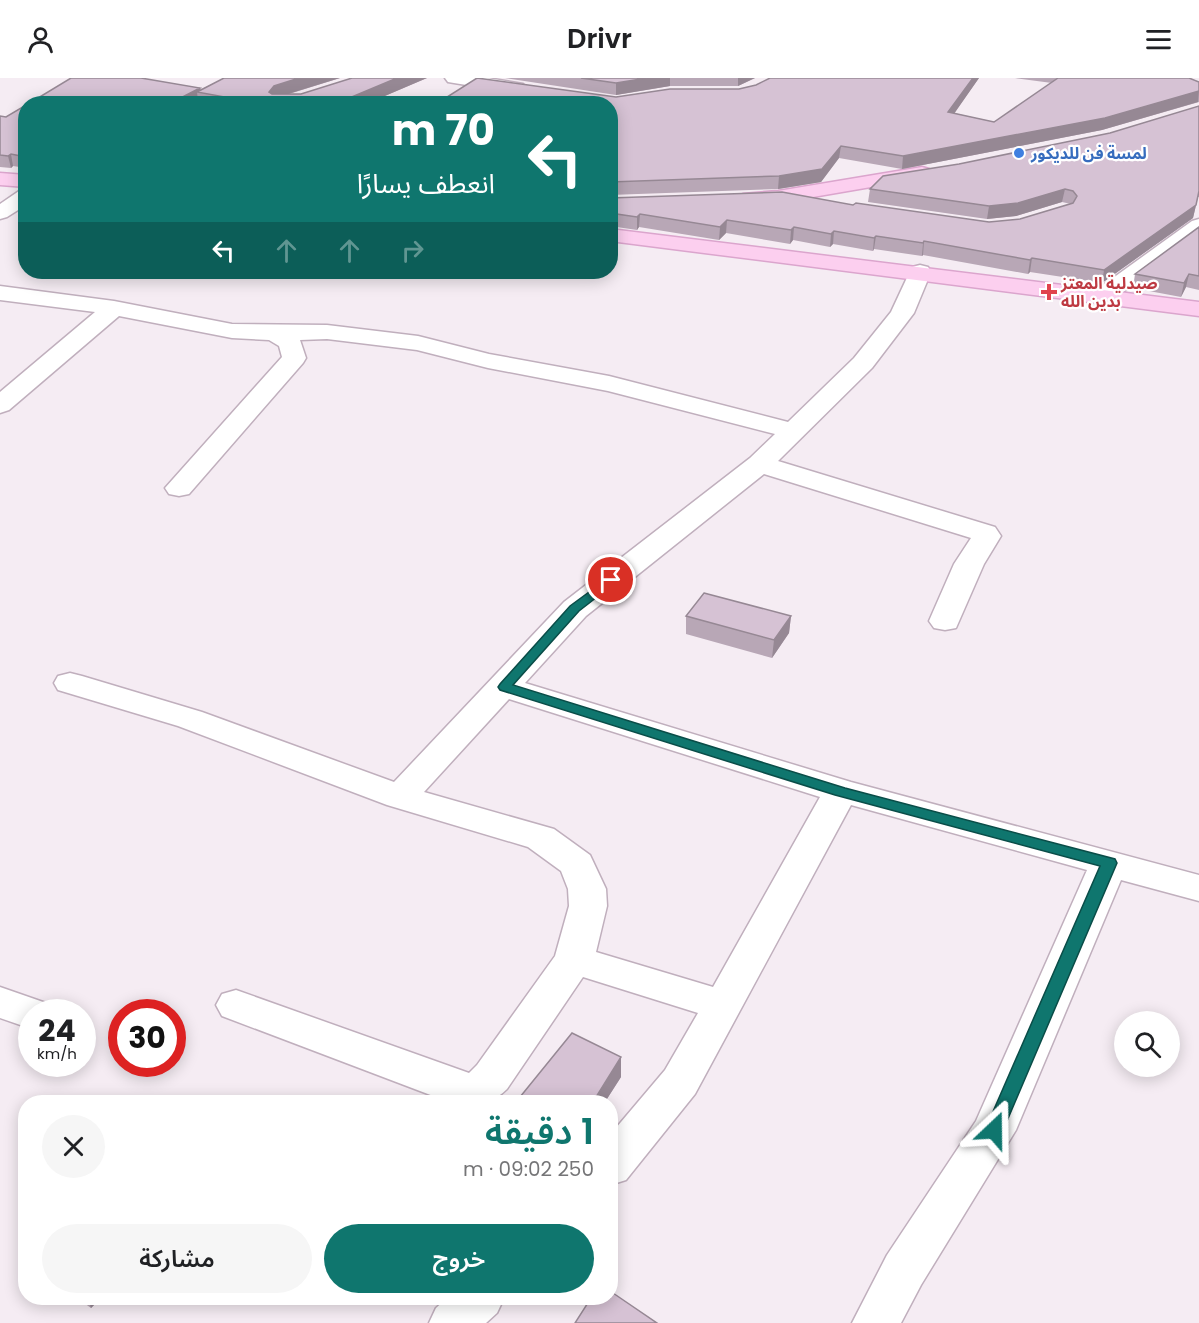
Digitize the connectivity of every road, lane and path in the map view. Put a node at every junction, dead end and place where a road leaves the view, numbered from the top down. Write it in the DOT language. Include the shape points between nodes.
graph roads {
  1 [pos="454,78"];
  2 [pos="530,90"];
  3 [pos="946,170"];
  4 [pos="0,179"];
  5 [pos="18,180"];
  6 [pos="778,196"];
  7 [pos="730,198"];
  8 [pos="18,201"];
  9 [pos="847,207"];
  10 [pos="0,213"];
  11 [pos="1199,225"];
  12 [pos="618,236"];
  13 [pos="920,272"];
  14 [pos="0,293"];
  15 [pos="1103,296"];
  16 [pos="114,308"];
  17 [pos="1199,309"];
  18 [pos="275,333"];
  19 [pos="0,405"];
  20 [pos="794,430"];
  21 [pos="760,464"];
  22 [pos="178,488"];
  23 [pos="945,621"];
  24 [pos="70,683"];
  25 [pos="504,687"];
  26 [pos="841,791"];
  27 [pos="400,796"];
  28 [pos="1109,863"];
  29 [pos="1199,888"];
  30 [pos="574,960"];
  31 [pos="0,1002"];
  32 [pos="236,1005"];
  33 [pos="723,1006"];
  34 [pos="18,1009"];
  35 [pos="618,1157"];
  36 [pos="472,1305"];
  37 [pos="453,1323"];
  38 [pos="876,1323"];
  1 -- 2 [label="street"];
  3 -- 6 [label="main road"];
  4 -- 5 [label="main road"];
  6 -- 7 [label="main road"];
  6 -- 9 [label="street"];
  8 -- 10 [label="street"];
  11 -- 15 [label="street"];
  12 -- 13 [label="main road"];
  13 -- 15 [label="main road"];
  13 -- 20 [label="street" via="902,313 863,363"];
  14 -- 16 [label="street"];
  15 -- 17 [label="main road"];
  16 -- 18 [label="street" via="212,328"];
  16 -- 19 [label="street"];
  18 -- 20 [label="street" via="327,332 418,343 609,384"];
  18 -- 22 [label="street" via="290,343 294,358"];
  20 -- 21 [label="street"];
  21 -- 23 [label="street" via="985,533 987,536 969,564"];
  21 -- 25 [label="street" via="575,609"];
  24 -- 27 [label="street" via="190,719"];
  25 -- 26 [label="street"];
  25 -- 27 [label="street"];
  26 -- 28 [label="street"];
  26 -- 33 [label="street"];
  27 -- 30 [label="street" via="541,838 577,864 587,889 588,906"];
  28 -- 29 [label="street"];
  28 -- 38 [label="street" via="994,1130 904,1270"];
  30 -- 32 [label="street" via="492,1077 482,1086 465,1091"];
  30 -- 33 [label="street"];
  31 -- 34 [label="street"];
  33 -- 35 [label="street" via="680,1082"];
  36 -- 37 [label="street"];
}
